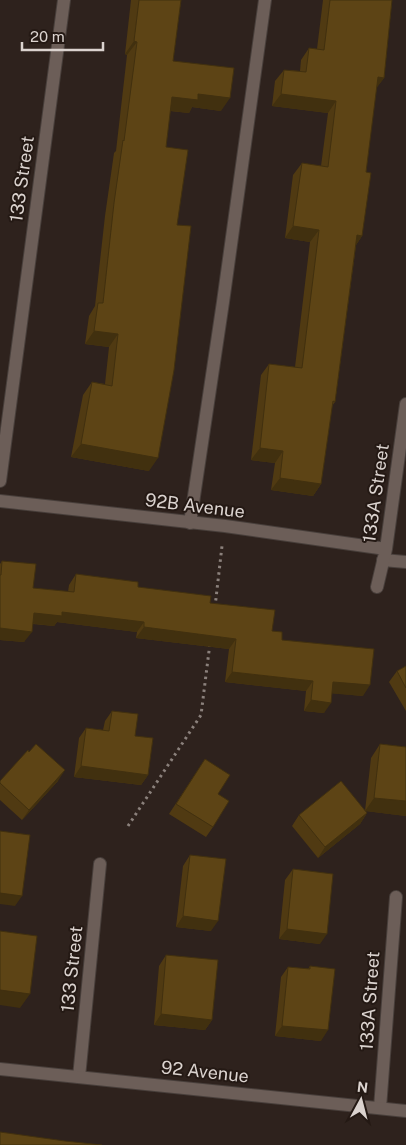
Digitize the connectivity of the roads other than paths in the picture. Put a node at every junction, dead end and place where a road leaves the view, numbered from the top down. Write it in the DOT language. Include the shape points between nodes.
graph roads {
  1 [pos="64,0"];
  2 [pos="265,0"];
  3 [pos="406,404"];
  4 [pos="0,481"];
  5 [pos="0,501"];
  6 [pos="190,523"];
  7 [pos="384,555"];
  8 [pos="406,562"];
  9 [pos="377,587"];
  10 [pos="100,864"];
  11 [pos="396,897"];
  12 [pos="0,1068"];
  13 [pos="79,1077"];
  14 [pos="380,1108"];
  15 [pos="406,1111"];
  1 -- 4 [label="street, 133 Street"];
  2 -- 6 [label="street"];
  3 -- 7 [label="street, 133A Street"];
  5 -- 6 [label="street, 92B Avenue"];
  6 -- 7 [label="street, 92B Avenue" via="225,526"];
  7 -- 8 [label="street, 92B Avenue"];
  7 -- 9 [label="street, 133A Street"];
  10 -- 13 [label="street, 133 Street"];
  11 -- 14 [label="street, 133A Street"];
  12 -- 13 [label="street, 92 Avenue"];
  13 -- 14 [label="street, 92 Avenue"];
  14 -- 15 [label="street, 92 Avenue"];
}
